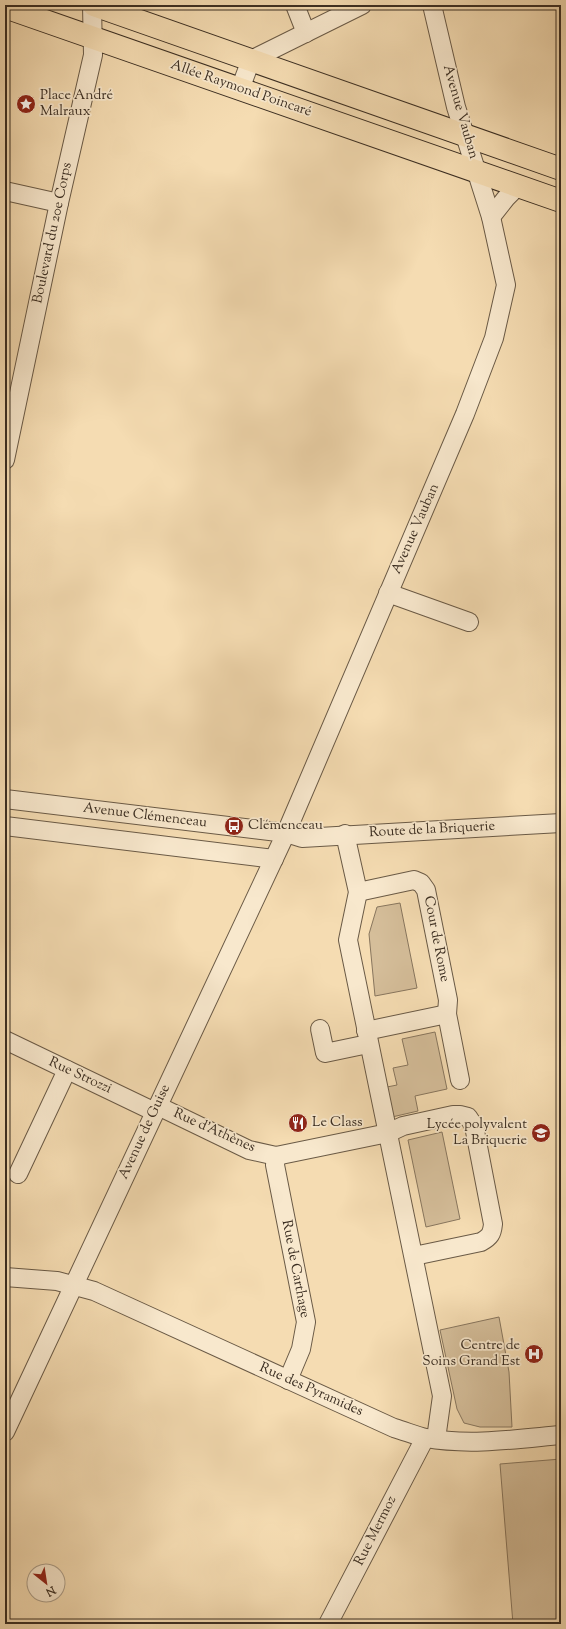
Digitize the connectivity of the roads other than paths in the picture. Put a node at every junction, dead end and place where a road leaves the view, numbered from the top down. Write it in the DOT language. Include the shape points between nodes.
graph roads {
  1 [pos="93,5"];
  2 [pos="295,5"];
  3 [pos="362,5"];
  4 [pos="432,5"];
  5 [pos="5,7"];
  6 [pos="306,33"];
  7 [pos="92,37"];
  8 [pos="251,60"];
  9 [pos="240,89"];
  10 [pos="465,136"];
  11 [pos="561,169"];
  12 [pos="477,172"];
  13 [pos="518,186"];
  14 [pos="5,191"];
  15 [pos="561,201"];
  16 [pos="59,203"];
  17 [pos="491,217"];
  18 [pos="5,460"];
  19 [pos="388,593"];
  20 [pos="469,622"];
  21 [pos="5,799"];
  22 [pos="561,823"];
  23 [pos="5,826"];
  24 [pos="345,834"];
  25 [pos="294,835"];
  26 [pos="274,859"];
  27 [pos="358,892"];
  28 [pos="447,1014"];
  29 [pos="320,1029"];
  30 [pos="367,1037"];
  31 [pos="5,1040"];
  32 [pos="67,1070"];
  33 [pos="460,1080"];
  34 [pos="156,1109"];
  35 [pos="388,1133"];
  36 [pos="276,1156"];
  37 [pos="18,1174"];
  38 [pos="414,1256"];
  39 [pos="5,1277"];
  40 [pos="74,1285"];
  41 [pos="288,1380"];
  42 [pos="5,1432"];
  43 [pos="561,1436"];
  44 [pos="431,1439"];
  45 [pos="328,1624"];
  1 -- 7 [label="street, Boulevard du 20e Corps"];
  1 -- 8 [label="main road"];
  2 -- 6 [label="street"];
  3 -- 6 [label="street"];
  4 -- 10 [label="street, Avenue Vauban"];
  5 -- 7 [label="main road, Allée Raymond Poincaré"];
  6 -- 8 [label="street"];
  7 -- 9 [label="main road, Allée Raymond Poincaré"];
  7 -- 16 [label="street, Boulevard du 20e Corps" via="93,55"];
  8 -- 9 [label="street"];
  8 -- 10 [label="main road"];
  9 -- 12 [label="main road, Allée Raymond Poincaré"];
  10 -- 11 [label="main road"];
  10 -- 12 [label="street, Avenue Vauban"];
  12 -- 13 [label="main road, Allée Raymond Poincaré"];
  12 -- 17 [label="street, Avenue Vauban"];
  13 -- 15 [label="main road, Allée Raymond Poincaré"];
  13 -- 17 [label="street"];
  14 -- 16 [label="street"];
  16 -- 18 [label="street, Boulevard du 20e Corps"];
  17 -- 19 [label="street, Avenue Vauban" via="506,285 494,338 465,414"];
  19 -- 20 [label="street"];
  19 -- 25 [label="street, Avenue Vauban"];
  21 -- 25 [label="street, Avenue Clémenceau"];
  22 -- 24 [label="street, Route de la Briquerie"];
  23 -- 26 [label="street, Avenue Clémenceau"];
  24 -- 25 [label="street, Route de la Briquerie"];
  24 -- 27 [label="street"];
  25 -- 26 [label="street, Avenue de Guise"];
  26 -- 34 [label="street, Avenue de Guise"];
  27 -- 28 [label="street, Cour de Rome" via="414,880 421,883 426,890 448,1000"];
  27 -- 30 [label="street" via="348,940"];
  28 -- 30 [label="street"];
  28 -- 33 [label="street, Cour de Rome"];
  29 -- 30 [label="street" via="325,1053"];
  30 -- 35 [label="street"];
  31 -- 32 [label="street, Rue Strozzi"];
  32 -- 34 [label="street, Rue Strozzi"];
  32 -- 37 [label="street"];
  34 -- 36 [label="street, Rue d'Athènes" via="249,1150"];
  34 -- 40 [label="street, Avenue de Guise"];
  35 -- 36 [label="street, Rue d'Athènes"];
  35 -- 38 [label="street"];
  35 -- 38 [label="street" via="403,1126 453,1115 468,1117 474,1126 493,1224 492,1232 481,1242"];
  36 -- 41 [label="street, Rue de Carthage" via="275,1165 306,1322 302,1349"];
  38 -- 44 [label="street" via="442,1396"];
  39 -- 40 [label="street, Rue des Pyramides" via="57,1281"];
  40 -- 41 [label="street, Rue des Pyramides" via="94,1291"];
  40 -- 42 [label="street, Avenue de Guise"];
  41 -- 44 [label="street, Rue des Pyramides" via="394,1428"];
  43 -- 44 [label="street, Rue des Pyramides" via="479,1441"];
  44 -- 45 [label="street, Rue Mermoz"];
}
